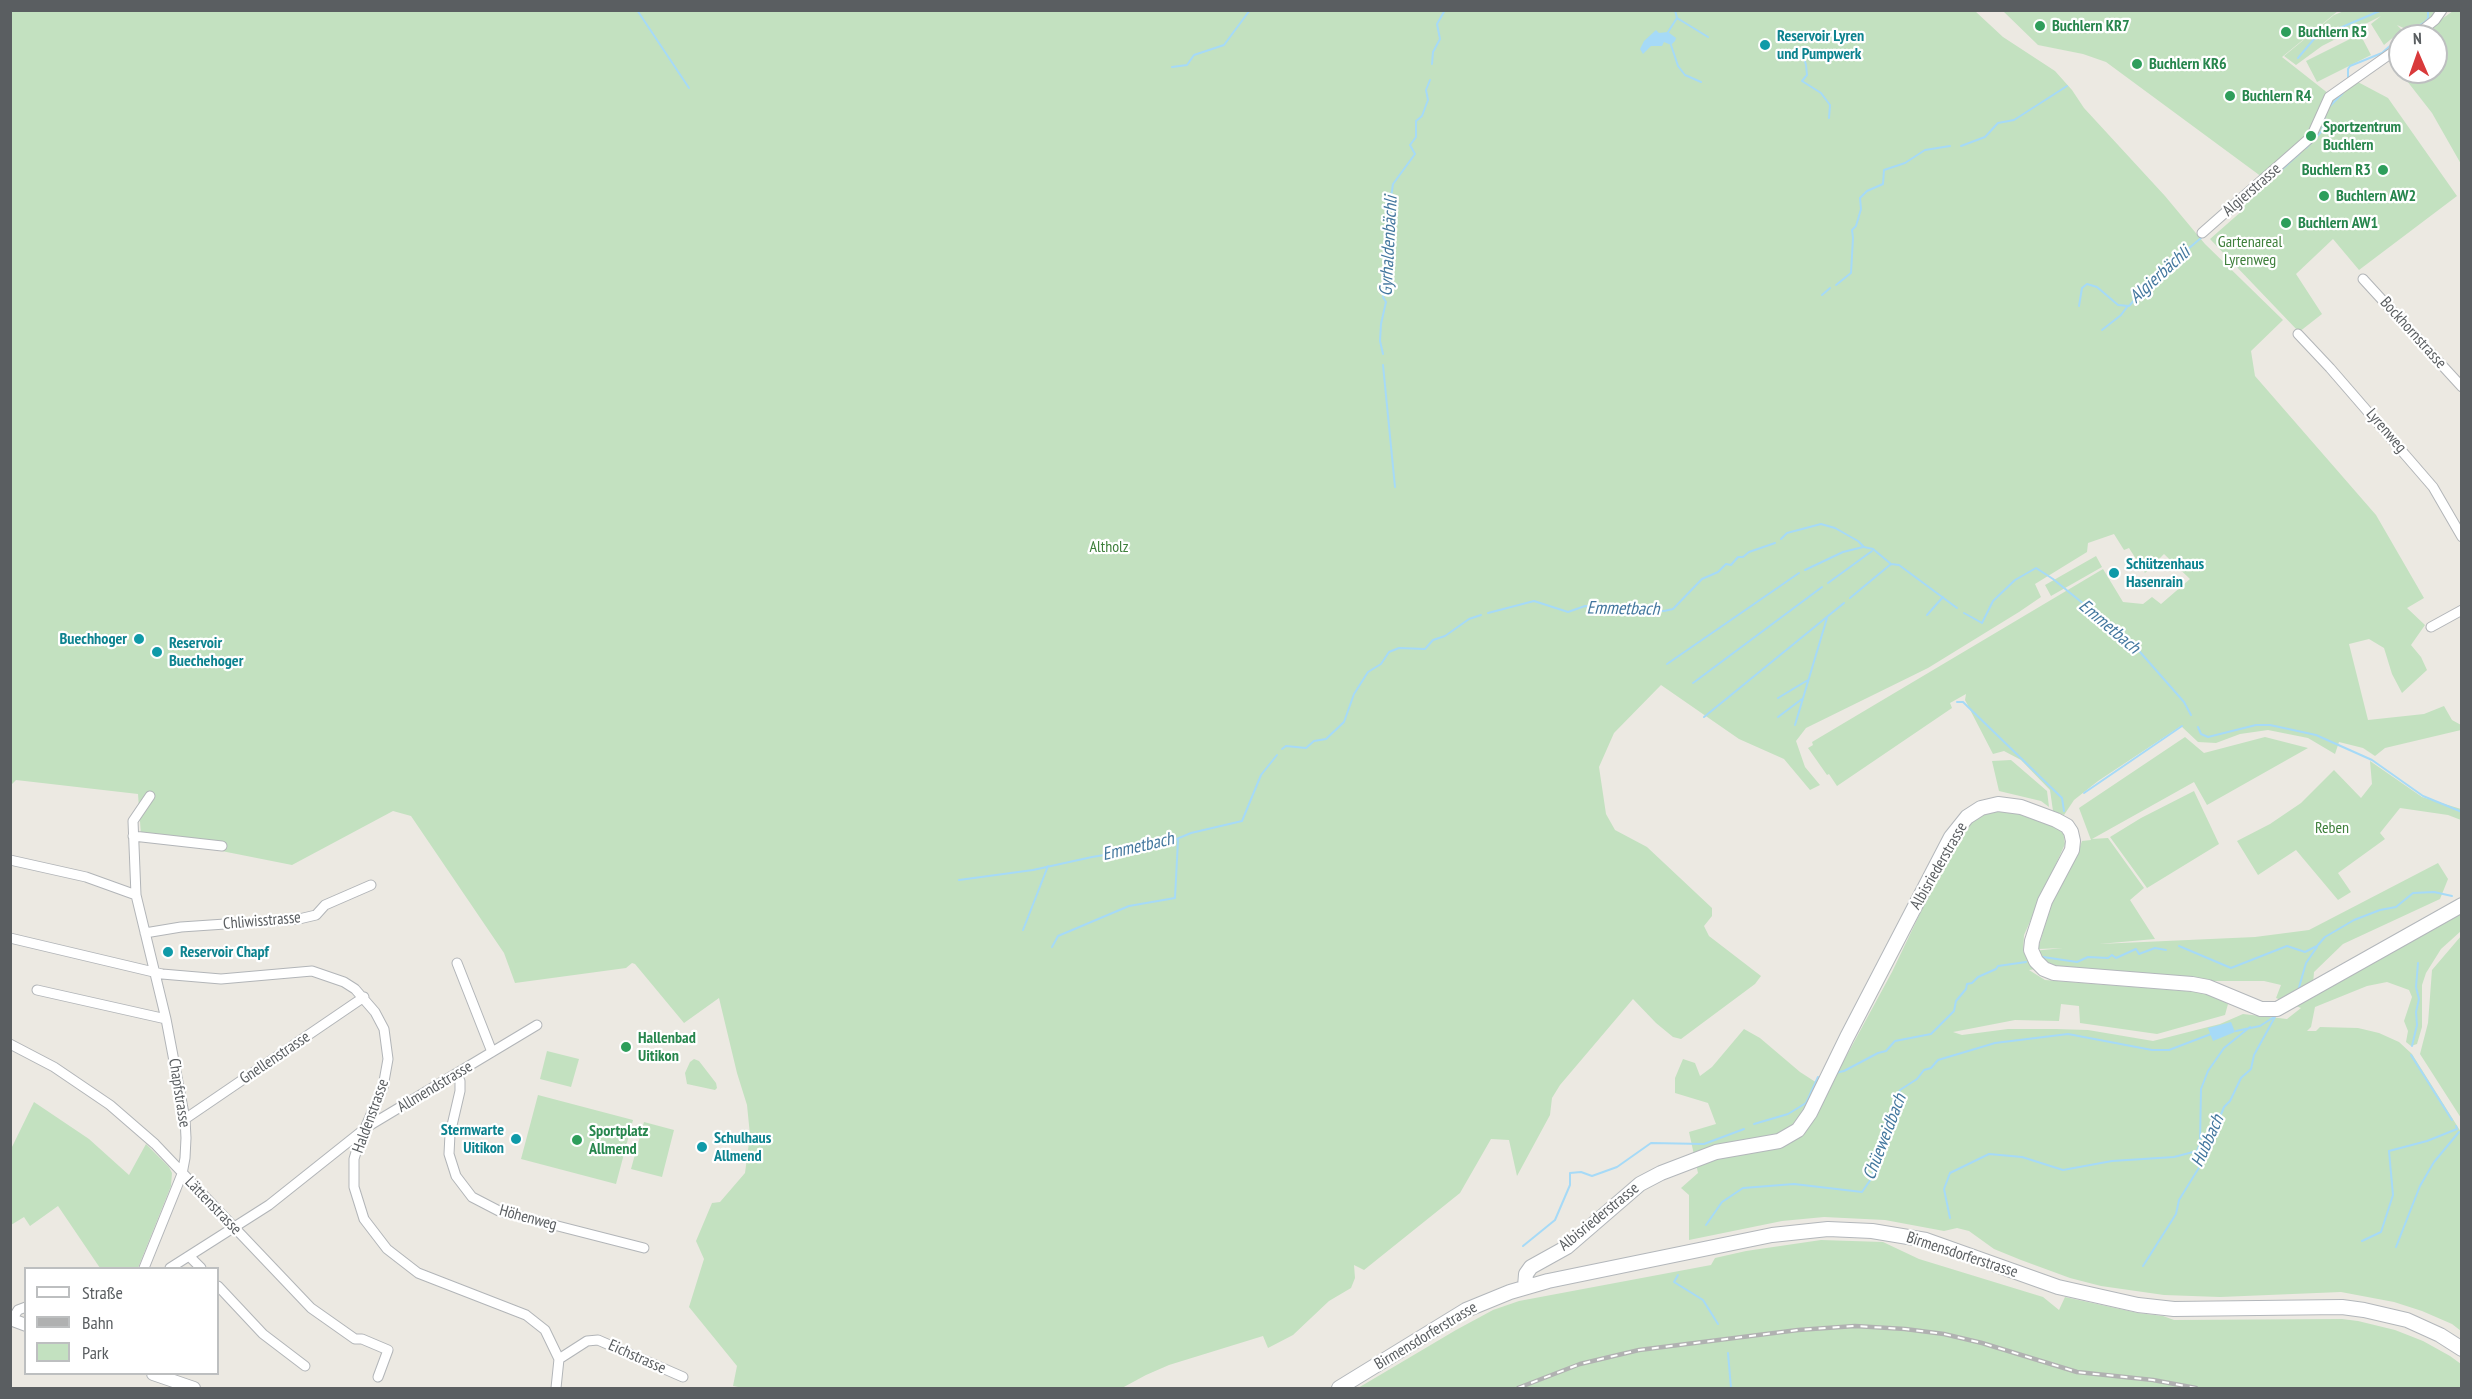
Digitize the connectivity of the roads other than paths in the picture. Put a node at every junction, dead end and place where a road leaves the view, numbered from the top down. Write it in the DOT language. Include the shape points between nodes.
graph roads {
  1 [pos="2442,10"];
  2 [pos="2430,24"];
  3 [pos="2388,55"];
  4 [pos="2202,233"];
  5 [pos="2363,279"];
  6 [pos="2298,333"];
  7 [pos="2462,387"];
  8 [pos="2462,537"];
  9 [pos="2462,610"];
  10 [pos="2431,627"];
  11 [pos="150,796"];
  12 [pos="133,836"];
  13 [pos="222,846"];
  14 [pos="10,860"];
  15 [pos="371,885"];
  16 [pos="136,895"];
  17 [pos="2462,905"];
  18 [pos="146,933"];
  19 [pos="10,938"];
  20 [pos="457,963"];
  21 [pos="155,972"];
  22 [pos="37,990"];
  23 [pos="364,997"];
  24 [pos="166,1018"];
  25 [pos="537,1024"];
  26 [pos="10,1044"];
  27 [pos="492,1052"];
  28 [pos="456,1075"];
  29 [pos="185,1119"];
  30 [pos="367,1127"];
  31 [pos="182,1174"];
  32 [pos="233,1229"];
  33 [pos="644,1248"];
  34 [pos="190,1257"];
  35 [pos="145,1267"];
  36 [pos="173,1267"];
  37 [pos="199,1267"];
  38 [pos="219,1287"];
  39 [pos="1525,1287"];
  40 [pos="24,1308"];
  41 [pos="11,1320"];
  42 [pos="2462,1349"];
  43 [pos="559,1359"];
  44 [pos="305,1366"];
  45 [pos="156,1375"];
  46 [pos="378,1377"];
  47 [pos="683,1377"];
  48 [pos="194,1389"];
  49 [pos="556,1389"];
  50 [pos="1339,1389"];
  1 -- 2 [label="street"];
  3 -- 4 [label="street, Algierstrasse" via="2329,97 2312,137"];
  5 -- 7 [label="street, Bockhornstrasse"];
  6 -- 8 [label="street, Lyrenweg" via="2433,487"];
  9 -- 10 [label="street"];
  11 -- 12 [label="street, Chapfstrasse" via="133,821"];
  12 -- 13 [label="street"];
  12 -- 16 [label="street, Chapfstrasse"];
  14 -- 16 [label="street" via="86,877"];
  15 -- 18 [label="street, Chliwisstrasse" via="299,920 181,927"];
  16 -- 18 [label="street, Chapfstrasse"];
  17 -- 39 [label="main road, Albisriederstrasse" via="2277,1009 2261,1009 2192,984 2054,973 2036,961 2032,941 2045,901 2072,850 2071,832 2056,820 2020,807 1998,804 1981,808 1954,831 1798,1130 1779,1141 1716,1152 1645,1180 1567,1247 1531,1267"];
  18 -- 21 [label="street, Chapfstrasse"];
  19 -- 21 [label="street, Haldenstrasse"];
  20 -- 27 [label="street"];
  21 -- 23 [label="street, Haldenstrasse" via="203,979 312,971 344,981"];
  21 -- 24 [label="street, Chapfstrasse"];
  22 -- 24 [label="street"];
  23 -- 29 [label="street, Gnellenstrasse"];
  23 -- 30 [label="street, Haldenstrasse" via="384,1029 388,1059 383,1087"];
  24 -- 29 [label="street, Chapfstrasse"];
  25 -- 27 [label="street, Allmendstrasse"];
  26 -- 31 [label="street, Lättenstrasse" via="54,1067 110,1105"];
  27 -- 28 [label="street, Allmendstrasse"];
  28 -- 30 [label="street, Allmendstrasse"];
  28 -- 33 [label="street, Höhenweg" via="460,1091 449,1154 456,1176 472,1197 499,1211"];
  29 -- 31 [label="street, Chapfstrasse"];
  30 -- 32 [label="street, Allmendstrasse"];
  30 -- 43 [label="street, Haldenstrasse" via="354,1159 354,1187 364,1219 387,1249 418,1273 526,1316 545,1330"];
  31 -- 32 [label="street, Lättenstrasse"];
  31 -- 35 [label="street, Chapfstrasse"];
  32 -- 34 [label="street, Allmendstrasse"];
  32 -- 46 [label="street, Lättenstrasse" via="289,1288 331,1324 355,1339 388,1350"];
  34 -- 36 [label="street, Allmendstrasse"];
  34 -- 37 [label="street"];
  38 -- 44 [label="street" via="263,1334"];
  39 -- 42 [label="main road, Birmensdorferstrasse" via="1772,1235 1851,1230 1926,1240 2058,1287 2138,1305 2364,1310 2407,1320"];
  39 -- 50 [label="main road, Birmensdorferstrasse" via="1466,1310"];
  40 -- 41 [label="street"];
  43 -- 47 [label="street, Eichstrasse" via="587,1341 598,1340"];
  43 -- 49 [label="street"];
  45 -- 48 [label="street"];
}
